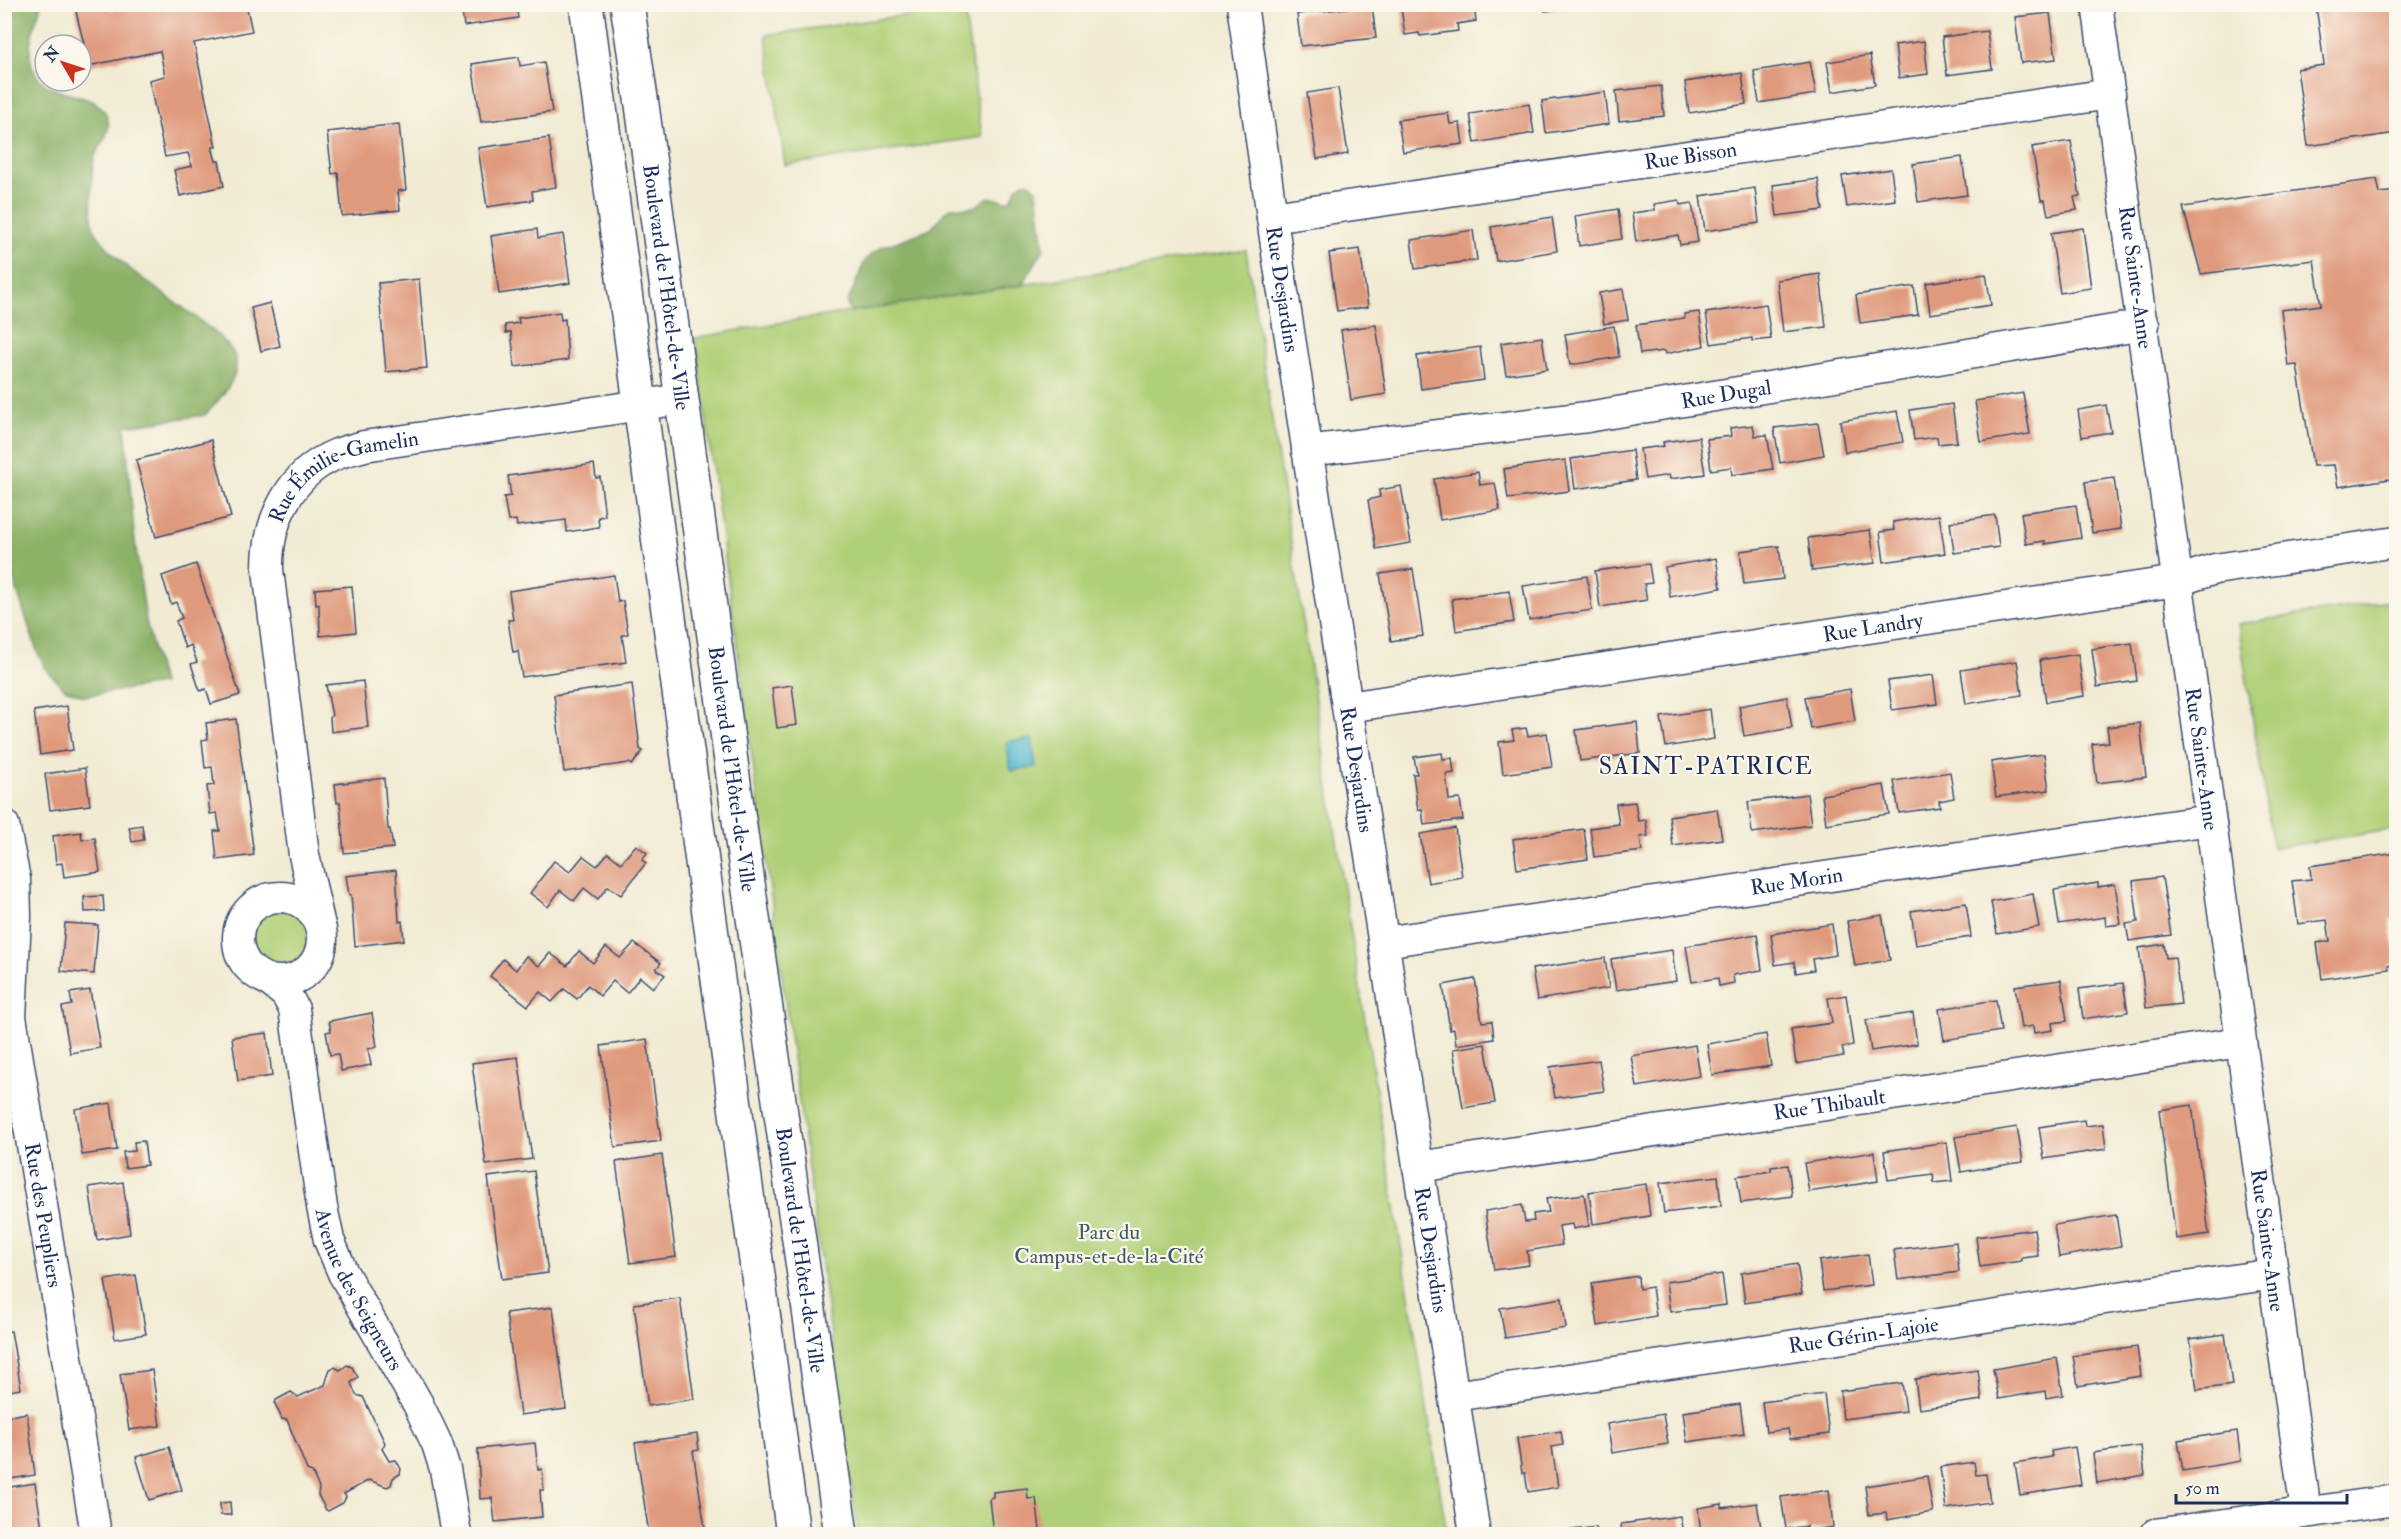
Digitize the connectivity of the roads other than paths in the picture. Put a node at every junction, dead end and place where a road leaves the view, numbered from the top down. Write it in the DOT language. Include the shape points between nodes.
graph roads {
  1 [pos="586,4"];
  2 [pos="627,4"];
  3 [pos="1242,4"];
  4 [pos="2097,4"];
  5 [pos="2110,94"];
  6 [pos="1272,217"];
  7 [pos="2144,326"];
  8 [pos="682,399"];
  9 [pos="640,404"];
  10 [pos="1307,452"];
  11 [pos="2397,542"];
  12 [pos="2177,581"];
  13 [pos="1348,707"];
  14 [pos="2210,820"];
  15 [pos="4,825"];
  16 [pos="303,855"];
  17 [pos="264,899"];
  18 [pos="320,939"];
  19 [pos="1384,942"];
  20 [pos="267,979"];
  21 [pos="8,1017"];
  22 [pos="296,1031"];
  23 [pos="2240,1042"];
  24 [pos="1418,1167"];
  25 [pos="2273,1274"];
  26 [pos="1454,1396"];
  27 [pos="2397,1500"];
  28 [pos="2306,1512"];
  29 [pos="96,1534"];
  30 [pos="456,1534"];
  31 [pos="793,1534"];
  32 [pos="841,1534"];
  33 [pos="1475,1534"];
  34 [pos="2155,1534"];
  1 -- 9 [label="main road, Boulevard de l'Hôtel-de-Ville"];
  2 -- 8 [label="main road, Boulevard de l'Hôtel-de-Ville"];
  3 -- 6 [label="street, Rue Desjardins"];
  4 -- 5 [label="street, Rue Sainte-Anne"];
  5 -- 6 [label="street, Rue Bisson"];
  5 -- 7 [label="street, Rue Sainte-Anne"];
  6 -- 10 [label="street, Rue Desjardins"];
  7 -- 10 [label="street, Rue Dugal" via="1587,417"];
  7 -- 12 [label="street, Rue Sainte-Anne"];
  8 -- 9 [label="street, Rue Émilie-Gamelin"];
  8 -- 32 [label="main road, Boulevard de l'Hôtel-de-Ville"];
  9 -- 16 [label="street, Rue Émilie-Gamelin" via="364,446 315,466 296,482 276,516 268,550"];
  9 -- 31 [label="main road, Boulevard de l'Hôtel-de-Ville"];
  10 -- 13 [label="street, Rue Desjardins"];
  11 -- 12 [label="street, Rue Landry" via="2215,569"];
  12 -- 13 [label="street, Rue Landry"];
  12 -- 14 [label="street, Rue Sainte-Anne"];
  13 -- 19 [label="street, Rue Desjardins"];
  14 -- 19 [label="street, Rue Morin"];
  14 -- 23 [label="street, Rue Sainte-Anne"];
  15 -- 21 [label="street, Rue des Peupliers" via="15,879 16,917"];
  16 -- 17 [label="street" via="301,869 292,881"];
  16 -- 18 [label="street, Rue Émilie-Gamelin"];
  17 -- 18 [label="street" via="278,896 304,904 311,911"];
  17 -- 20 [label="street" via="243,918 237,930 237,945 250,970"];
  18 -- 20 [label="street" via="313,965 302,975 288,981"];
  18 -- 22 [label="street, Avenue des Seigneurs" via="310,985 299,1007"];
  19 -- 24 [label="street, Rue Desjardins"];
  20 -- 22 [label="street, Avenue des Seigneurs" via="291,1001"];
  21 -- 29 [label="street, Rue des Peupliers"];
  22 -- 30 [label="street, Avenue des Seigneurs" via="329,1240 343,1273 437,1444"];
  23 -- 24 [label="street, Rue Thibault"];
  23 -- 25 [label="street, Rue Sainte-Anne"];
  24 -- 26 [label="street, Rue Desjardins"];
  25 -- 26 [label="street, Rue Gérin-Lajoie"];
  25 -- 28 [label="street, Rue Sainte-Anne"];
  26 -- 33 [label="street, Rue Desjardins"];
  27 -- 28 [label="street"];
  28 -- 34 [label="street"];
}
